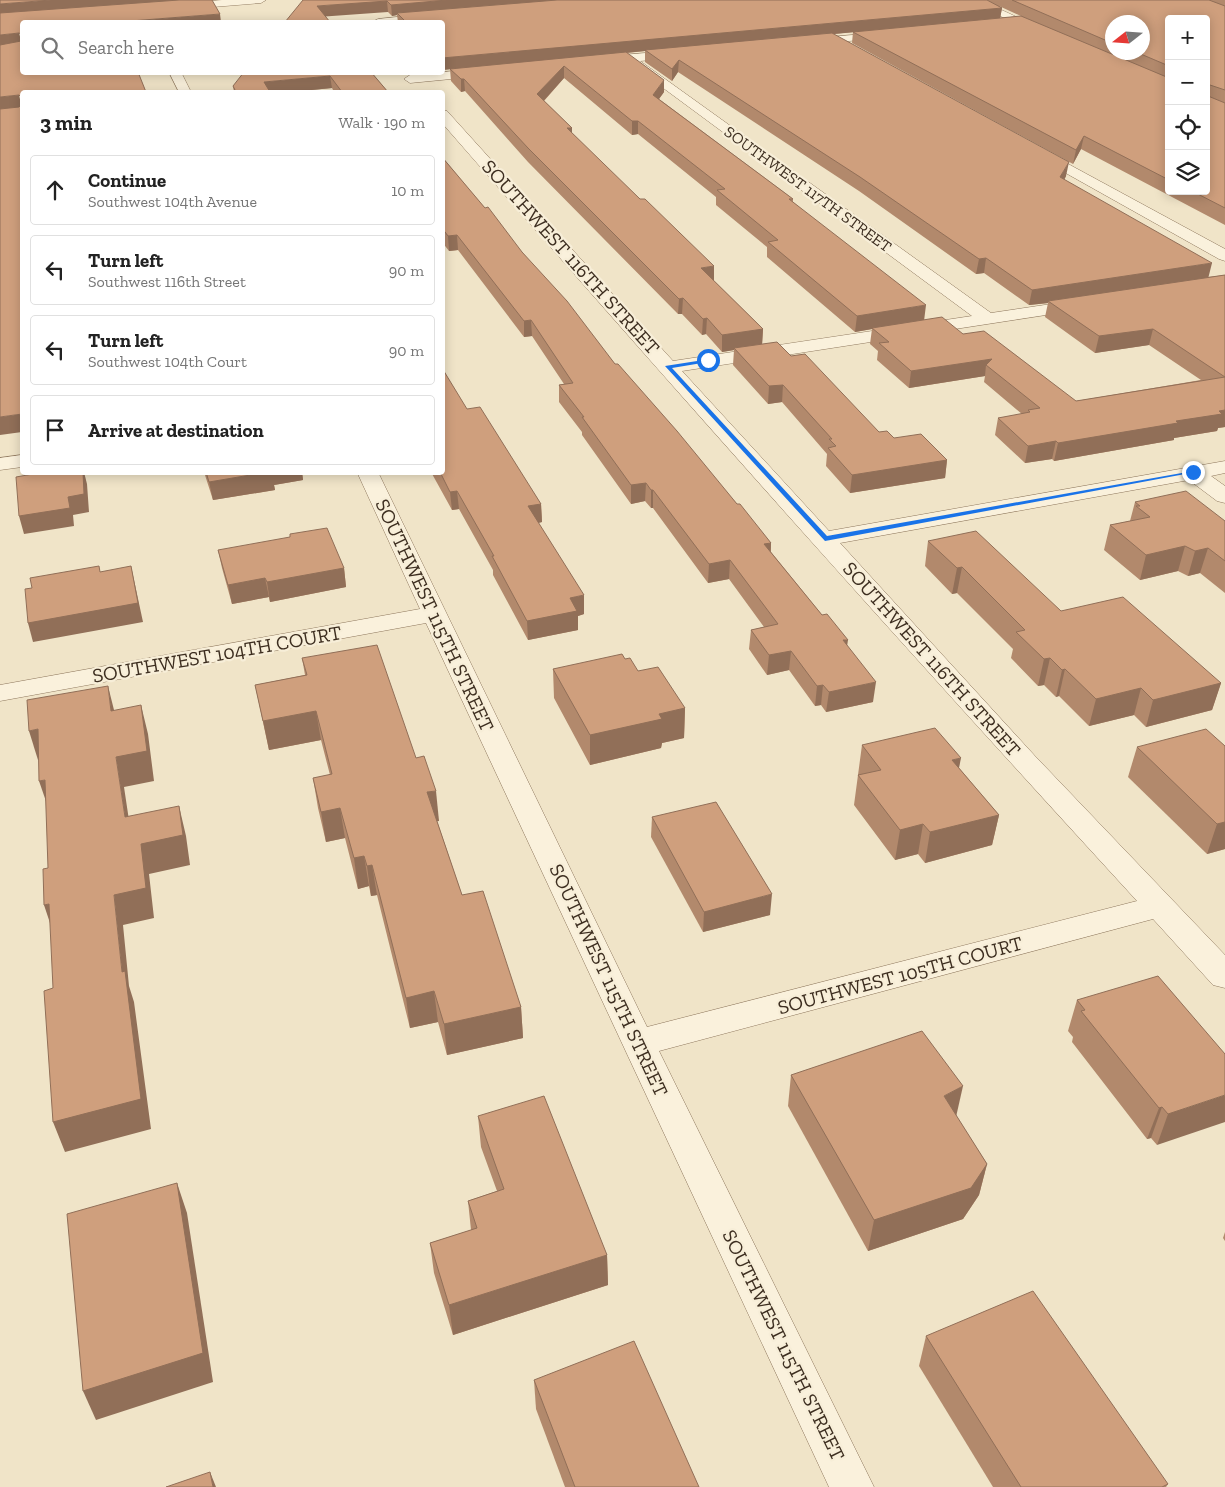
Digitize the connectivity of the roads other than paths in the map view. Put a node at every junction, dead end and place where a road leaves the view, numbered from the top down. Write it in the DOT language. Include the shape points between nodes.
graph roads {
  1 [pos="261,0"];
  2 [pos="972,0"];
  3 [pos="196,2"];
  4 [pos="168,7"];
  5 [pos="448,15"];
  6 [pos="398,20"];
  7 [pos="1021,22"];
  8 [pos="992,25"];
  9 [pos="903,33"];
  10 [pos="1056,37"];
  11 [pos="834,40"];
  12 [pos="795,43"];
  13 [pos="854,50"];
  14 [pos="697,52"];
  15 [pos="629,59"];
  16 [pos="590,62"];
  17 [pos="502,70"];
  18 [pos="445,74"];
  19 [pos="176,75"];
  20 [pos="423,75"];
  21 [pos="407,76"];
  22 [pos="184,90"];
  23 [pos="420,90"];
  24 [pos="446,122"];
  25 [pos="1026,146"];
  26 [pos="1225,256"];
  27 [pos="1102,302"];
  28 [pos="988,318"];
  29 [pos="668,366"];
  30 [pos="20,460"];
  31 [pos="0,464"];
  32 [pos="1225,467"];
  33 [pos="1193,472"];
  34 [pos="368,475"];
  35 [pos="1225,496"];
  36 [pos="825,539"];
  37 [pos="435,614"];
  38 [pos="0,693"];
  39 [pos="1161,906"];
  40 [pos="1225,976"];
  41 [pos="638,1043"];
  42 [pos="852,1487"];
  1 -- 3 [label="street"];
  2 -- 7 [label="street"];
  3 -- 4 [label="street"];
  5 -- 6 [label="street"];
  7 -- 8 [label="street"];
  7 -- 10 [label="street"];
  9 -- 11 [label="street"];
  11 -- 12 [label="street"];
  11 -- 13 [label="street"];
  14 -- 15 [label="street"];
  15 -- 16 [label="street"];
  15 -- 28 [label="street, SOUTHWEST 117TH STREET"];
  17 -- 18 [label="street"];
  19 -- 22 [label="street"];
  20 -- 21 [label="street"];
  21 -- 23 [label="street"];
  24 -- 29 [label="street, SOUTHWEST 116TH STREET"];
  25 -- 26 [label="street"];
  27 -- 28 [label="street"];
  28 -- 29 [label="street"];
  29 -- 36 [label="street, SOUTHWEST 116TH STREET"];
  30 -- 31 [label="street"];
  32 -- 33 [label="street"];
  33 -- 35 [label="street"];
  33 -- 36 [label="street"];
  34 -- 37 [label="street, SOUTHWEST 115TH STREET"];
  36 -- 39 [label="street, SOUTHWEST 116TH STREET" via="1025,762"];
  37 -- 38 [label="street, SOUTHWEST 104TH COURT"];
  37 -- 41 [label="street, SOUTHWEST 115TH STREET"];
  39 -- 40 [label="street, SOUTHWEST 116TH STREET"];
  39 -- 41 [label="street, SOUTHWEST 105TH COURT"];
  41 -- 42 [label="street, SOUTHWEST 115TH STREET"];
}
